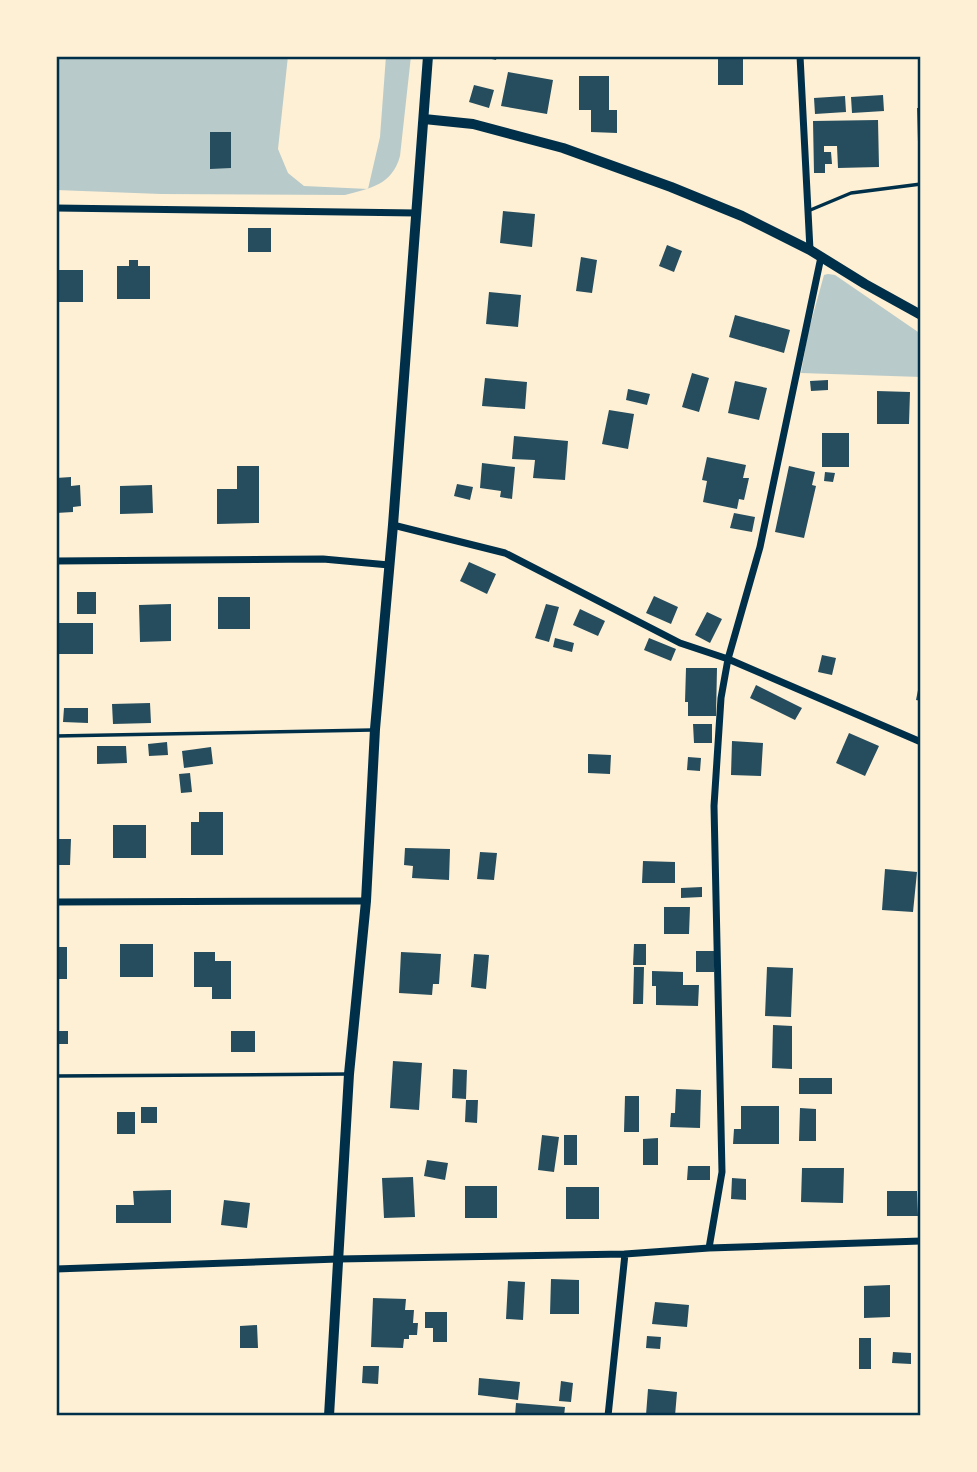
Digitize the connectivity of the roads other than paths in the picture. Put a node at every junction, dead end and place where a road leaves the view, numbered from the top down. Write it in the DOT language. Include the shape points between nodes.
graph roads {
  1 [pos="428,56"];
  2 [pos="800,56"];
  3 [pos="424,119"];
  4 [pos="921,184"];
  5 [pos="56,208"];
  6 [pos="808,211"];
  7 [pos="416,212"];
  8 [pos="810,250"];
  9 [pos="821,257"];
  10 [pos="921,315"];
  11 [pos="393,525"];
  12 [pos="56,561"];
  13 [pos="388,565"];
  14 [pos="728,659"];
  15 [pos="375,729"];
  16 [pos="56,736"];
  17 [pos="921,742"];
  18 [pos="366,901"];
  19 [pos="56,902"];
  20 [pos="349,1074"];
  21 [pos="56,1076"];
  22 [pos="921,1241"];
  23 [pos="709,1248"];
  24 [pos="625,1254"];
  25 [pos="338,1259"];
  26 [pos="56,1269"];
  27 [pos="330,1416"];
  28 [pos="608,1416"];
  1 -- 3 [label="main road"];
  2 -- 6 [label="street"];
  3 -- 7 [label="main road"];
  3 -- 8 [label="main road" via="473,124 564,148 707,202"];
  4 -- 6 [label="lane" via="850,193"];
  5 -- 7 [label="street"];
  6 -- 8 [label="street"];
  7 -- 11 [label="main road"];
  8 -- 9 [label="main road"];
  9 -- 10 [label="main road"];
  9 -- 14 [label="street" via="760,547"];
  11 -- 13 [label="main road"];
  11 -- 14 [label="street" via="505,553 680,643"];
  12 -- 13 [label="street" via="323,559"];
  13 -- 15 [label="main road"];
  14 -- 17 [label="street"];
  14 -- 23 [label="street" via="714,806 722,1172"];
  15 -- 16 [label="lane"];
  15 -- 18 [label="main road"];
  18 -- 19 [label="street"];
  18 -- 20 [label="main road"];
  20 -- 21 [label="lane"];
  20 -- 25 [label="main road"];
  22 -- 23 [label="street"];
  23 -- 24 [label="street"];
  24 -- 25 [label="street"];
  24 -- 28 [label="street"];
  25 -- 26 [label="street"];
  25 -- 27 [label="main road"];
}
